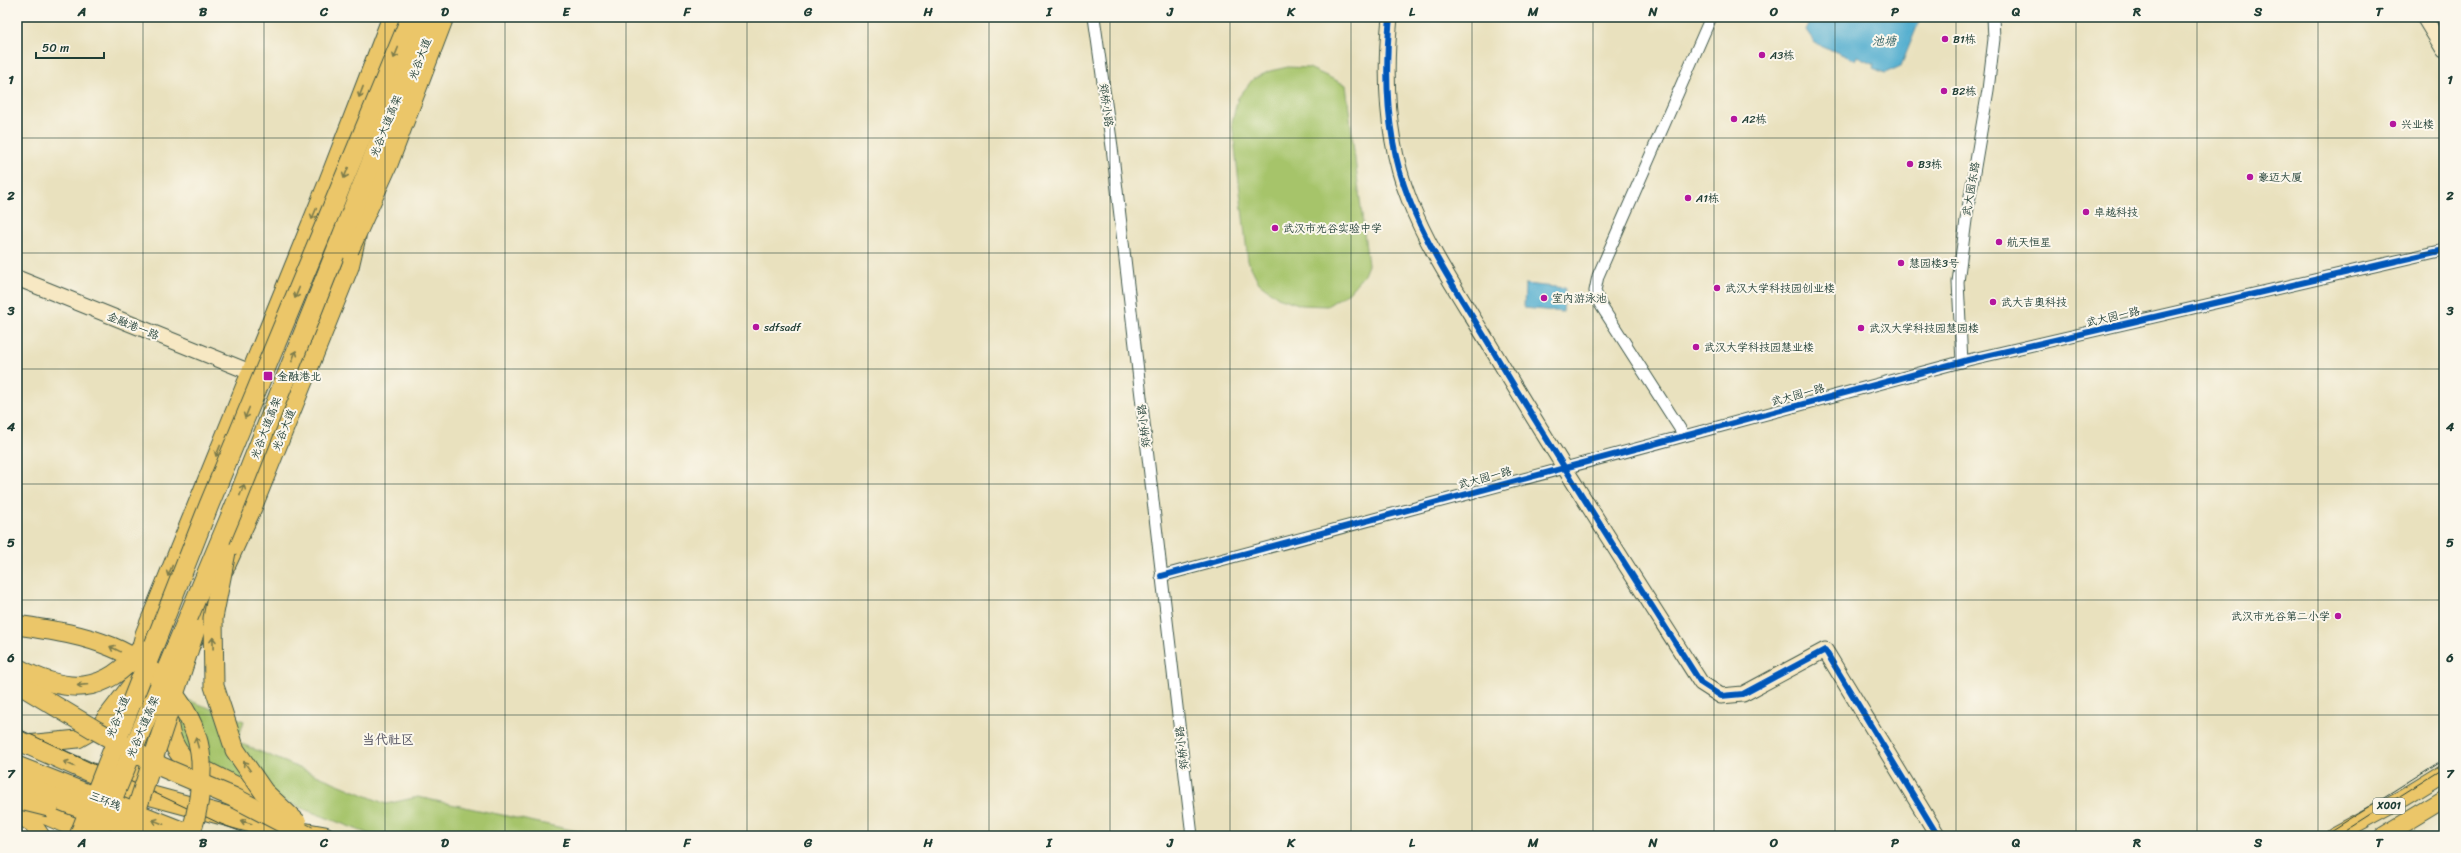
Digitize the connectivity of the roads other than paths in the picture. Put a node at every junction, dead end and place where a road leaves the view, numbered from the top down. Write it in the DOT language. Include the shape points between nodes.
graph roads {
  1 [pos="391,17"];
  2 [pos="411,17"];
  3 [pos="429,17"];
  4 [pos="436,17"];
  5 [pos="444,17"];
  6 [pos="1094,17"];
  7 [pos="1390,17"];
  8 [pos="1711,17"];
  9 [pos="1993,17"];
  10 [pos="2424,17"];
  11 [pos="2444,50"];
  12 [pos="2444,250"];
  13 [pos="17,278"];
  14 [pos="305,328"];
  15 [pos="1962,362"];
  16 [pos="250,372"];
  17 [pos="1684,435"];
  18 [pos="1563,467"];
  19 [pos="234,508"];
  20 [pos="213,558"];
  21 [pos="1161,576"];
  22 [pos="167,616"];
  23 [pos="17,625"];
  24 [pos="17,668"];
  25 [pos="17,683"];
  26 [pos="132,684"];
  27 [pos="17,691"];
  28 [pos="166,708"];
  29 [pos="71,715"];
  30 [pos="22,742"];
  31 [pos="17,766"];
  32 [pos="2444,773"];
  33 [pos="95,775"];
  34 [pos="17,783"];
  35 [pos="2444,783"];
  36 [pos="130,790"];
  37 [pos="17,799"];
  38 [pos="2444,799"];
  39 [pos="17,802"];
  40 [pos="2444,804"];
  41 [pos="17,814"];
  42 [pos="74,833"];
  43 [pos="41,836"];
  44 [pos="94,836"];
  45 [pos="97,836"];
  46 [pos="111,836"];
  47 [pos="128,836"];
  48 [pos="150,836"];
  49 [pos="190,836"];
  50 [pos="194,836"];
  51 [pos="309,836"];
  52 [pos="325,836"];
  53 [pos="336,836"];
  54 [pos="1192,836"];
  55 [pos="1938,836"];
  56 [pos="2333,836"];
  57 [pos="2357,836"];
  58 [pos="2383,836"];
  59 [pos="2393,836"];
  1 -- 16 [label="main road, 光谷大道, one-way"];
  2 -- 22 [label="highway, 光谷大道高架, one-way, bridge" via="209,505"];
  3 -- 14 [label="highway, 光谷大道高架, bridge"];
  4 -- 28 [label="main road, 光谷大道" via="368,192 350,267 253,508 181,667"];
  5 -- 14 [label="highway, bridge" via="388,164 344,261"];
  6 -- 21 [label="street, 郑桥小路"];
  7 -- 18 [label="street" via="1387,41 1390,130 1408,198 1431,247"];
  8 -- 17 [label="street" via="1598,276 1595,291 1600,304"];
  9 -- 15 [label="street, 武大园东路" via="1994,39 1988,90 1958,282"];
  10 -- 11 [label="street"];
  12 -- 15 [label="street, 武大园一路"];
  13 -- 16 [label="street, 金融港一路"];
  19 -- 14 [label="highway, 光谷大道高架, one-way, bridge"];
  15 -- 17 [label="street, 武大园一路"];
  16 -- 26 [label="main road, 光谷大道, one-way" via="144,634"];
  17 -- 18 [label="street, 武大园一路"];
  18 -- 21 [label="street, 武大园一路"];
  18 -- 55 [label="street" via="1701,683 1721,696 1743,694 1825,650"];
  19 -- 20 [label="highway, 光谷大道高架, bridge"];
  51 -- 19 [label="highway, one-way, bridge" via="264,792 235,750 214,686 213,618"];
  20 -- 45 [label="highway, 光谷大道高架, bridge"];
  20 -- 47 [label="highway, bridge" via="202,609"];
  21 -- 54 [label="street, 郑桥小路"];
  22 -- 24 [label="highway, one-way, bridge" via="119,673 101,683 61,686"];
  22 -- 42 [label="highway, 光谷大道高架, bridge"];
  49 -- 23 [label="highway, one-way, bridge" via="197,813 201,760 190,720 166,682 149,668 113,647 61,631"];
  25 -- 29 [label="highway, bridge"];
  26 -- 30 [label="main road" via="99,727 78,739"];
  26 -- 33 [label="main road, 光谷大道"];
  27 -- 29 [label="highway, bridge"];
  28 -- 36 [label="main road, 光谷大道"];
  28 -- 53 [label="highway" via="170,738 186,761"];
  29 -- 51 [label="highway, bridge" via="162,767 233,797"];
  33 -- 30 [label="highway, one-way"];
  50 -- 31 [label="highway, 三环线, one-way, bridge"];
  32 -- 56 [label="main road, X001"];
  33 -- 36 [label="highway"];
  33 -- 42 [label="main road, 光谷大道"];
  34 -- 48 [label="highway, 三环线, bridge"];
  35 -- 57 [label="main road"];
  36 -- 46 [label="main road, 光谷大道"];
  52 -- 36 [label="highway, one-way" via="252,823"];
  37 -- 47 [label="highway, bridge" via="58,809"];
  38 -- 58 [label="main road, X001"];
  39 -- 42 [label="highway"];
  40 -- 59 [label="main road, X001"];
  41 -- 43 [label="main road" via="33,824"];
  42 -- 44 [label="highway"];
}
